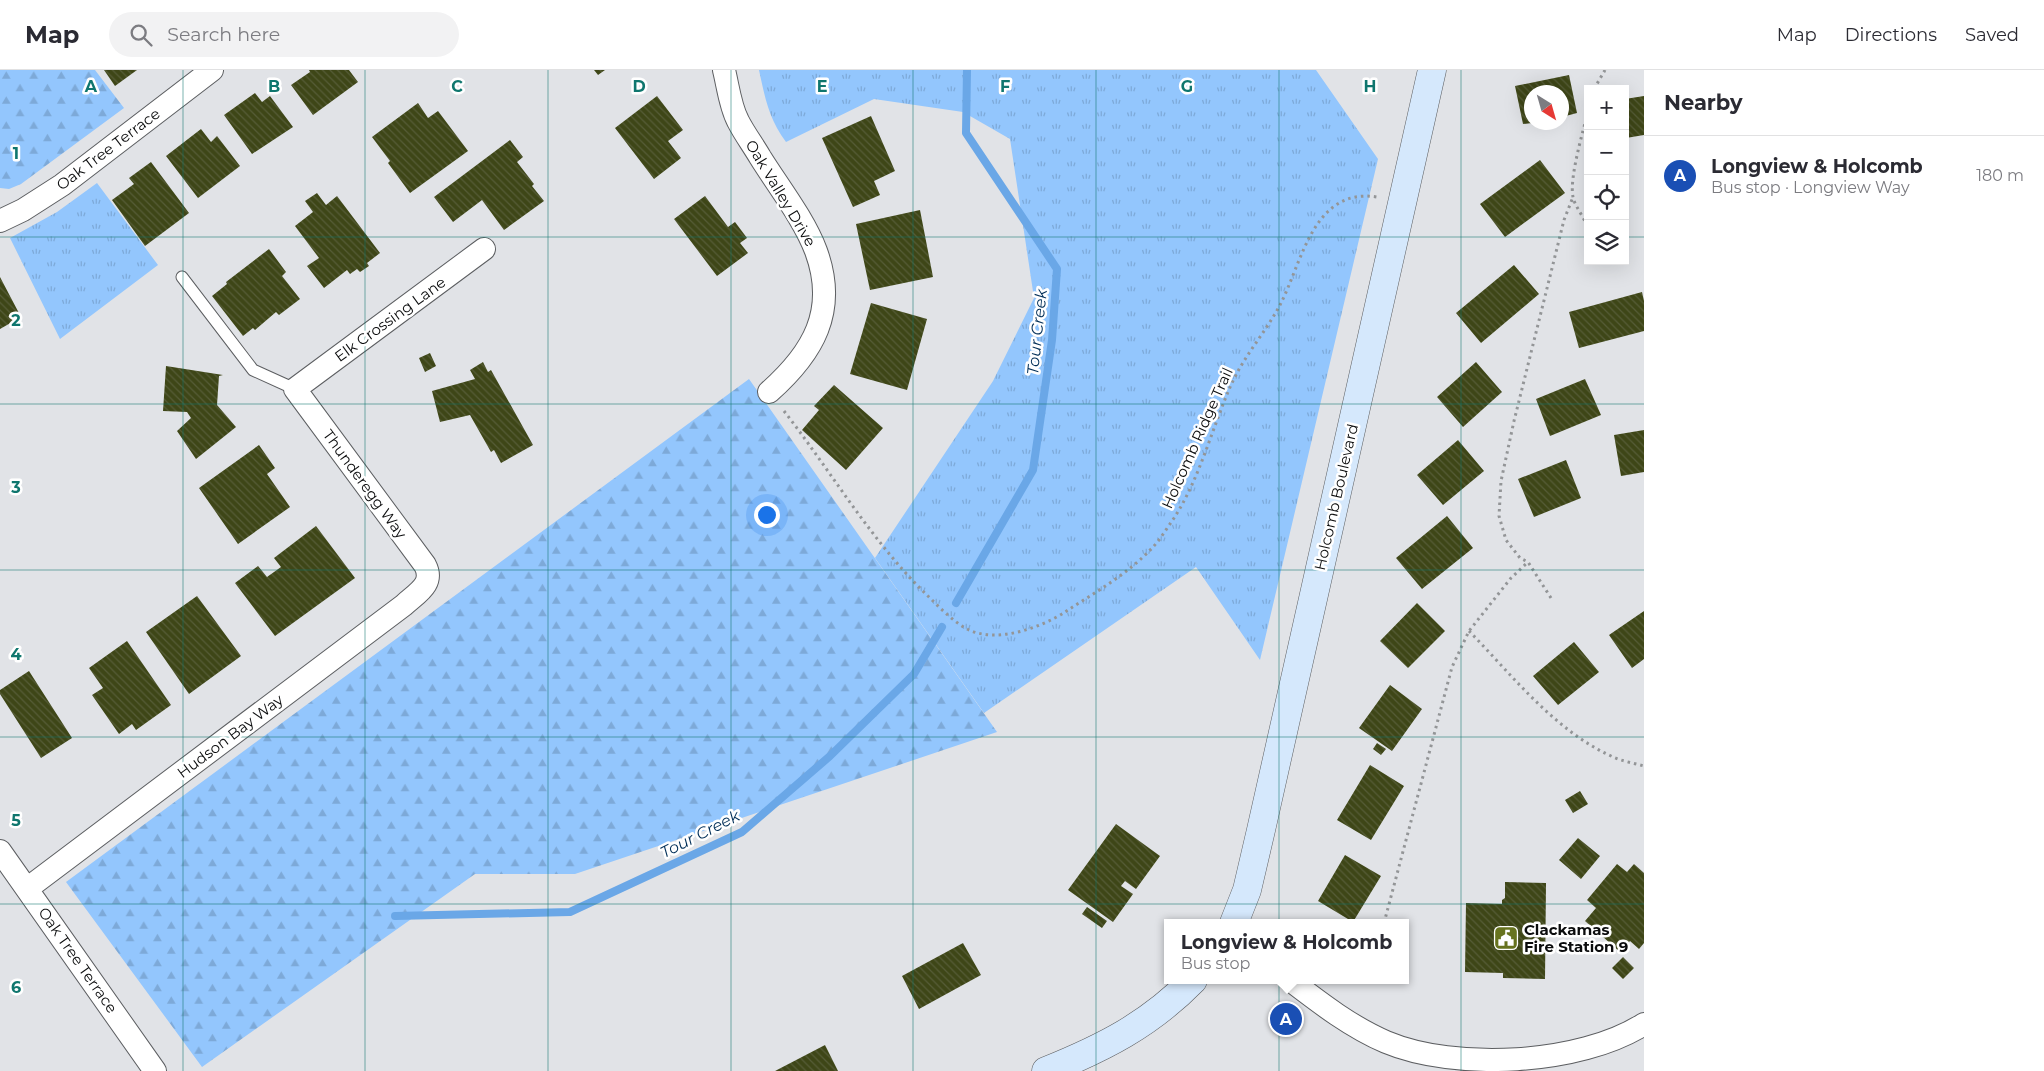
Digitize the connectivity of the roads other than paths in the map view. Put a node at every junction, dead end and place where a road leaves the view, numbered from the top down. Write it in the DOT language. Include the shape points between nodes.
graph roads {
  1 [pos="212,70"];
  2 [pos="724,70"];
  3 [pos="1432,70"];
  4 [pos="0,221"];
  5 [pos="484,249"];
  6 [pos="182,277"];
  7 [pos="295,389"];
  8 [pos="770,392"];
  9 [pos="428,581"];
  10 [pos="0,851"];
  11 [pos="28,888"];
  12 [pos="1236,919"];
  13 [pos="1189,984"];
  14 [pos="1295,984"];
  15 [pos="1644,1024"];
  16 [pos="155,1071"];
  17 [pos="1046,1071"];
  1 -- 4 [label="street, Oak Tree Terrace" via="62,185"];
  2 -- 8 [label="street, Oak Valley Drive" via="737,120 802,224 816,252 824,290 821,321 809,348"];
  3 -- 12 [label="street, Holcomb Boulevard" via="1261,830 1247,890"];
  5 -- 7 [label="street, Elk Crossing Lane"];
  6 -- 7 [label="lane" via="252,370"];
  7 -- 9 [label="street, Thunderegg Way" via="425,565 429,572"];
  9 -- 11 [label="street, Hudson Bay Way" via="404,605"];
  10 -- 11 [label="street, Oak Tree Terrace"];
  11 -- 16 [label="street, Oak Tree Terrace"];
  13 -- 17 [label="street" via="1141,1025 1087,1055"];
  14 -- 15 [label="street" via="1340,1017 1386,1042 1417,1052 1467,1059 1516,1060 1562,1053 1605,1042"];
}
